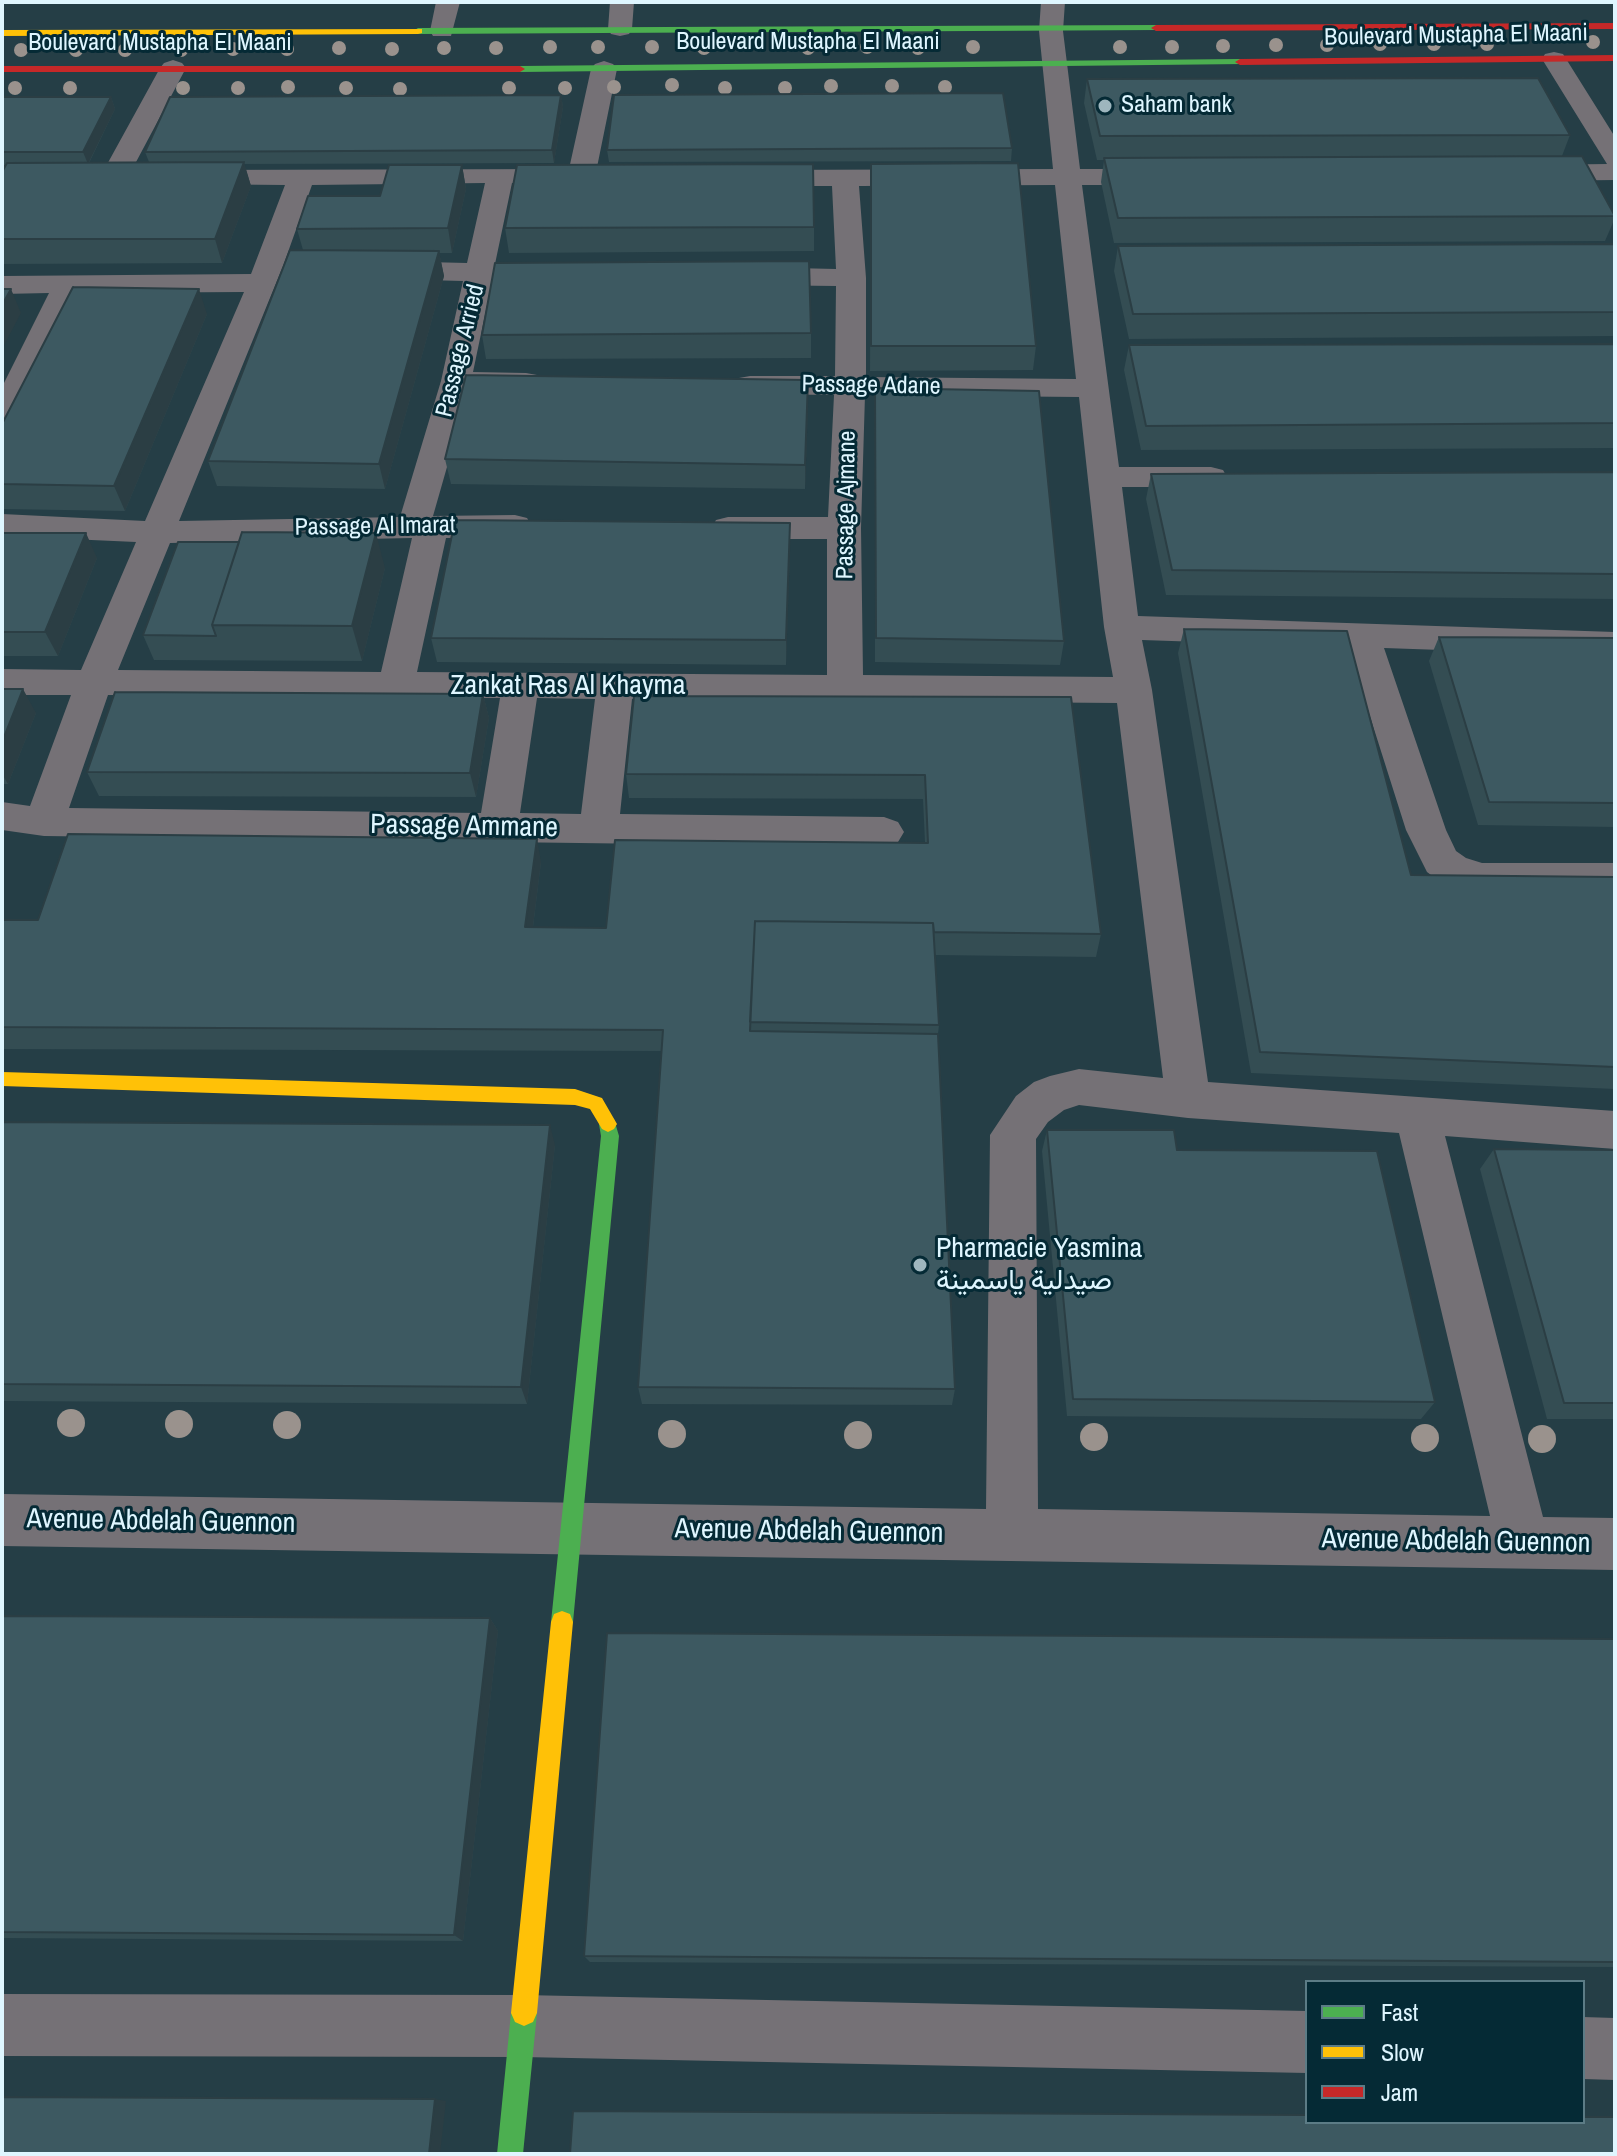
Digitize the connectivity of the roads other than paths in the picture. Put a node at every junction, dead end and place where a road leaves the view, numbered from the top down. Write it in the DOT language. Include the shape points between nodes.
graph roads {
  1 [pos="448,2"];
  2 [pos="622,2"];
  3 [pos="1052,16"];
  4 [pos="1615,26"];
  5 [pos="620,29"];
  6 [pos="442,31"];
  7 [pos="2,33"];
  8 [pos="1615,58"];
  9 [pos="1554,59"];
  10 [pos="1054,65"];
  11 [pos="173,68"];
  12 [pos="2,69"];
  13 [pos="604,69"];
  14 [pos="1615,158"];
  15 [pos="1615,172"];
  16 [pos="1506,173"];
  17 [pos="500,175"];
  18 [pos="581,177"];
  19 [pos="612,177"];
  20 [pos="1179,177"];
  21 [pos="301,178"];
  22 [pos="721,178"];
  23 [pos="1069,178"];
  24 [pos="81,179"];
  25 [pos="113,179"];
  26 [pos="845,179"];
  27 [pos="360,269"];
  28 [pos="276,272"];
  29 [pos="480,273"];
  30 [pos="573,274"];
  31 [pos="727,276"];
  32 [pos="851,278"];
  33 [pos="2,285"];
  34 [pos="68,285"];
  35 [pos="456,381"];
  36 [pos="551,382"];
  37 [pos="724,384"];
  38 [pos="850,386"];
  39 [pos="1093,388"];
  40 [pos="2,419"];
  41 [pos="1106,477"];
  42 [pos="1249,477"];
  43 [pos="2,525"];
  44 [pos="423,526"];
  45 [pos="543,526"];
  46 [pos="701,527"];
  47 [pos="844,528"];
  48 [pos="158,532"];
  49 [pos="1122,627"];
  50 [pos="1362,636"];
  51 [pos="1615,644"];
  52 [pos="2,682"];
  53 [pos="94,683"];
  54 [pos="396,685"];
  55 [pos="521,685"];
  56 [pos="615,686"];
  57 [pos="845,688"];
  58 [pos="1134,690"];
  59 [pos="3,819"];
  60 [pos="44,822"];
  61 [pos="498,827"];
  62 [pos="599,829"];
  63 [pos="884,832"];
  64 [pos="1615,878"];
  65 [pos="2,1079"];
  66 [pos="1188,1099"];
  67 [pos="1417,1116"];
  68 [pos="1615,1130"];
  69 [pos="2,1520"];
  70 [pos="572,1528"];
  71 [pos="1012,1535"];
  72 [pos="1523,1542"];
  73 [pos="1615,1544"];
  74 [pos="2,2025"];
  75 [pos="522,2026"];
  76 [pos="1305,2042"];
  77 [pos="1585,2048"];
  78 [pos="1615,2049"];
  79 [pos="510,2154"];
  1 -- 6 [label="street"];
  2 -- 5 [label="street"];
  3 -- 4 [label="street, Boulevard Mustapha El Maani"];
  3 -- 5 [label="street, Boulevard Mustapha El Maani"];
  3 -- 10 [label="street"];
  5 -- 6 [label="street, Boulevard Mustapha El Maani"];
  6 -- 7 [label="street, Boulevard Mustapha El Maani"];
  8 -- 9 [label="street, Boulevard Mustapha El Maani"];
  9 -- 10 [label="street, Boulevard Mustapha El Maani"];
  9 -- 14 [label="street"];
  10 -- 13 [label="street, Boulevard Mustapha El Maani"];
  10 -- 23 [label="street"];
  11 -- 12 [label="street, Boulevard Mustapha El Maani"];
  11 -- 13 [label="street, Boulevard Mustapha El Maani"];
  11 -- 25 [label="street"];
  13 -- 18 [label="street"];
  15 -- 16 [label="street"];
  17 -- 18 [label="street"];
  17 -- 21 [label="street"];
  17 -- 29 [label="street, Passage Arried"];
  18 -- 19 [label="street"];
  20 -- 23 [label="street"];
  21 -- 25 [label="street"];
  21 -- 28 [label="street"];
  22 -- 26 [label="street"];
  23 -- 26 [label="street"];
  23 -- 39 [label="street" via="1093,264 1106,350"];
  24 -- 25 [label="street"];
  26 -- 32 [label="street, Passage Ajmane"];
  27 -- 29 [label="street"];
  28 -- 34 [label="street"];
  28 -- 48 [label="street"];
  29 -- 30 [label="street"];
  29 -- 35 [label="street, Passage Arried"];
  31 -- 32 [label="street"];
  32 -- 38 [label="street, Passage Ajmane"];
  33 -- 34 [label="street"];
  34 -- 40 [label="street"];
  35 -- 36 [label="street"];
  35 -- 44 [label="street, Passage Arried"];
  37 -- 38 [label="street, Passage Adane"];
  38 -- 39 [label="street, Passage Adane"];
  38 -- 47 [label="street, Passage Ajmane"];
  39 -- 41 [label="street"];
  41 -- 42 [label="street"];
  41 -- 49 [label="street"];
  43 -- 48 [label="street, Passage Al Imarat"];
  44 -- 45 [label="street, Passage Al Imarat"];
  44 -- 48 [label="street, Passage Al Imarat"];
  44 -- 54 [label="street, Passage Arried"];
  46 -- 47 [label="street"];
  47 -- 57 [label="street, Passage Ajmane"];
  48 -- 53 [label="street"];
  49 -- 50 [label="street"];
  49 -- 58 [label="street"];
  50 -- 51 [label="street"];
  50 -- 64 [label="street" via="1441,861 1482,878"];
  52 -- 53 [label="street, Zankat Ras Al Khayma"];
  53 -- 54 [label="street, Zankat Ras Al Khayma"];
  53 -- 60 [label="street"];
  54 -- 55 [label="street, Zankat Ras Al Khayma"];
  55 -- 56 [label="street, Zankat Ras Al Khayma"];
  55 -- 61 [label="street"];
  56 -- 57 [label="street, Zankat Ras Al Khayma"];
  56 -- 62 [label="street"];
  57 -- 58 [label="street, Zankat Ras Al Khayma"];
  58 -- 66 [label="street"];
  59 -- 60 [label="street, Passage Ammane"];
  60 -- 61 [label="street, Passage Ammane"];
  61 -- 62 [label="street, Passage Ammane"];
  62 -- 63 [label="street, Passage Ammane"];
  65 -- 70 [label="street" via="547,1095 596,1103 610,1136"];
  66 -- 67 [label="street"];
  66 -- 71 [label="street" via="1079,1087 1050,1095 1013,1135"];
  67 -- 68 [label="street"];
  67 -- 72 [label="street"];
  69 -- 70 [label="street, Avenue Abdelah Guennon"];
  70 -- 71 [label="street, Avenue Abdelah Guennon"];
  70 -- 75 [label="street"];
  71 -- 72 [label="street, Avenue Abdelah Guennon"];
  72 -- 73 [label="street, Avenue Abdelah Guennon"];
  74 -- 75 [label="street"];
  75 -- 76 [label="street"];
  75 -- 79 [label="street"];
  77 -- 78 [label="street"];
}
